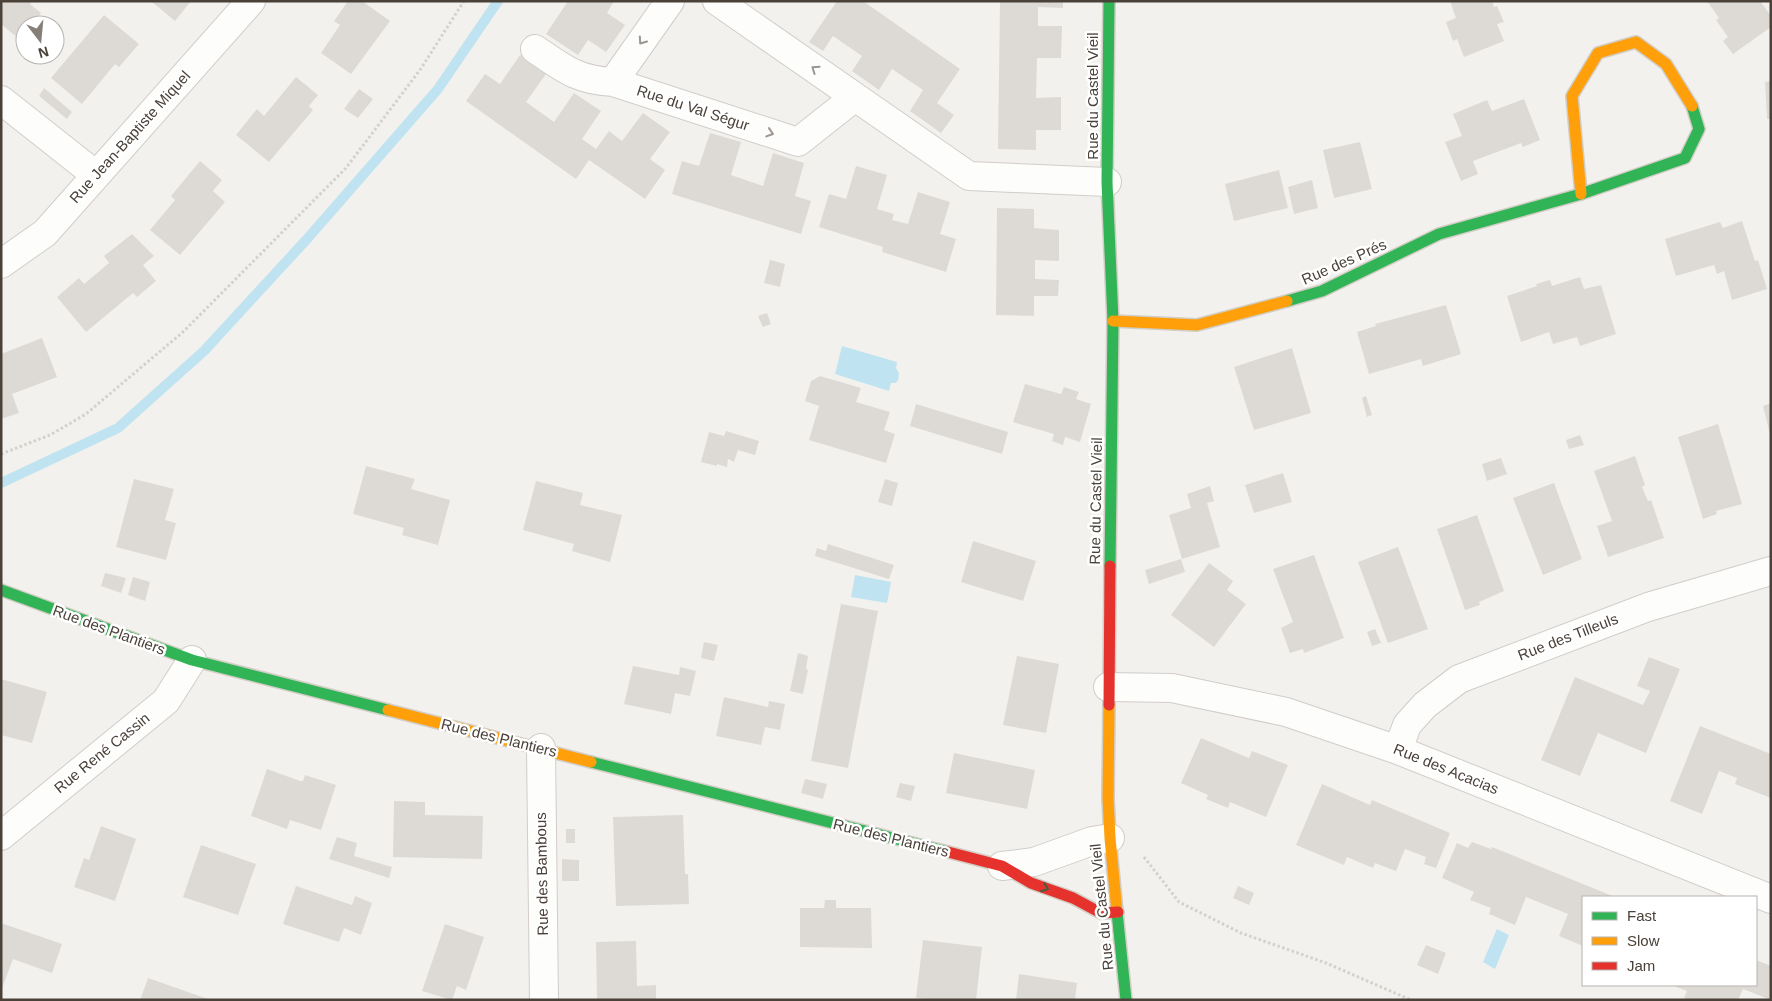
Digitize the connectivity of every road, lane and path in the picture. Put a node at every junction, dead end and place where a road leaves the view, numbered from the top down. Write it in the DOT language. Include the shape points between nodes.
graph roads {
  1 [pos="251,1"];
  2 [pos="464,1"];
  3 [pos="670,1"];
  4 [pos="717,1"];
  5 [pos="1109,1"];
  6 [pos="535,49"];
  7 [pos="614,82"];
  8 [pos="855,97"];
  9 [pos="1,100"];
  10 [pos="96,175"];
  11 [pos="1107,182"];
  12 [pos="1581,194"];
  13 [pos="1,264"];
  14 [pos="1113,321"];
  15 [pos="1,454"];
  16 [pos="1771,571"];
  17 [pos="1,590"];
  18 [pos="192,660"];
  19 [pos="1108,687"];
  20 [pos="540,748"];
  21 [pos="1398,750"];
  22 [pos="1,836"];
  23 [pos="1110,838"];
  24 [pos="1140,852"];
  25 [pos="1002,866"];
  26 [pos="1771,899"];
  27 [pos="1118,912"];
  28 [pos="544,1000"];
  29 [pos="1126,1000"];
  30 [pos="1412,1000"];
  1 -- 10 [label="street, Rue Jean-Baptiste Miquel"];
  2 -- 15 [label="path" via="420,70 346,168 183,332 86,414 50,435"];
  3 -- 7 [label="street, Rue du Val Ségur, one-way"];
  8 -- 4 [label="street, one-way"];
  5 -- 11 [label="street, Rue du Castel Vieil"];
  6 -- 7 [label="street" via="570,73"];
  7 -- 8 [label="street, Rue du Val Ségur, one-way" via="798,142"];
  8 -- 11 [label="street" via="969,176"];
  9 -- 10 [label="street"];
  10 -- 13 [label="street, Rue Jean-Baptiste Miquel" via="45,233"];
  11 -- 14 [label="street, Rue du Castel Vieil"];
  12 -- 12 [label="street, Rue des Prés" via="1684,158 1699,129 1693,108 1666,64 1636,42 1598,53 1572,96"];
  12 -- 14 [label="street, Rue des Prés" via="1439,234 1322,291 1197,325"];
  14 -- 19 [label="street, Rue du Castel Vieil"];
  16 -- 21 [label="street, Rue des Tilleuls" via="1648,607 1459,679 1424,705 1407,725"];
  17 -- 18 [label="street, Rue des Plantiers"];
  18 -- 20 [label="street, Rue des Plantiers"];
  18 -- 22 [label="street, Rue René Cassin" via="166,701"];
  19 -- 21 [label="street, Rue des Acacias" via="1172,688 1276,710"];
  19 -- 23 [label="street, Rue du Castel Vieil"];
  20 -- 25 [label="street, Rue des Plantiers"];
  20 -- 28 [label="street, Rue des Bambous"];
  21 -- 26 [label="street, Rue des Acacias"];
  23 -- 25 [label="street, Rue des Plantiers" via="1092,840 1034,862"];
  23 -- 27 [label="street, Rue du Castel Vieil"];
  24 -- 30 [label="path" via="1179,902 1241,933 1326,963"];
  25 -- 27 [label="street, Rue des Plantiers, one-way" via="1030,883 1072,898 1101,913"];
  27 -- 29 [label="street, Rue du Castel Vieil"];
}
